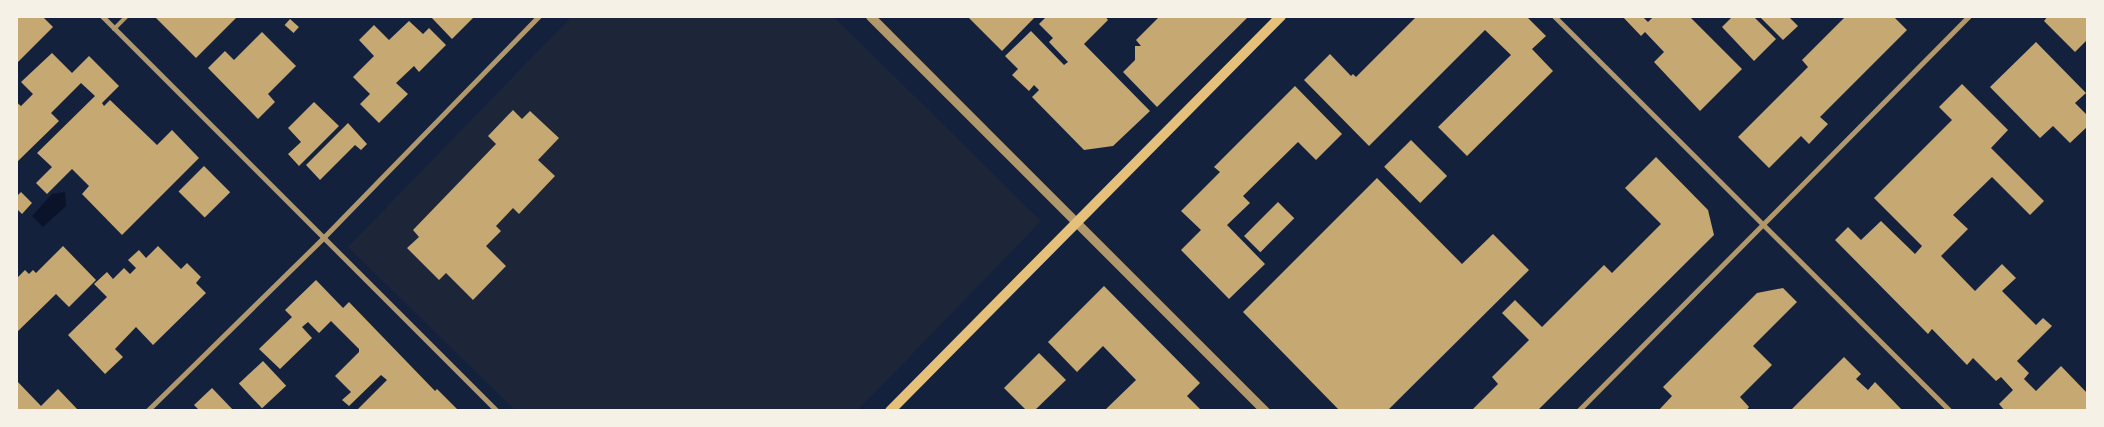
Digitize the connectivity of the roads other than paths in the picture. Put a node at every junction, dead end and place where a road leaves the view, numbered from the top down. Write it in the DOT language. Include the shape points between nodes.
graph roads {
  1 [pos="102,16"];
  2 [pos="127,16"];
  3 [pos="539,16"];
  4 [pos="870,16"];
  5 [pos="1281,16"];
  6 [pos="1554,16"];
  7 [pos="1969,16"];
  8 [pos="114,29"];
  9 [pos="1077,223"];
  10 [pos="1762,225"];
  11 [pos="323,238"];
  12 [pos="147,411"];
  13 [pos="496,411"];
  14 [pos="890,411"];
  15 [pos="1264,411"];
  16 [pos="1578,411"];
  17 [pos="1950,411"];
  1 -- 8 [label="street"];
  2 -- 8 [label="lane"];
  3 -- 11 [label="street"];
  4 -- 9 [label="street"];
  5 -- 9 [label="main road"];
  6 -- 10 [label="street"];
  7 -- 10 [label="street"];
  8 -- 11 [label="street"];
  9 -- 14 [label="main road"];
  9 -- 15 [label="street"];
  10 -- 16 [label="street"];
  10 -- 17 [label="street"];
  11 -- 12 [label="street"];
  11 -- 13 [label="street"];
}
